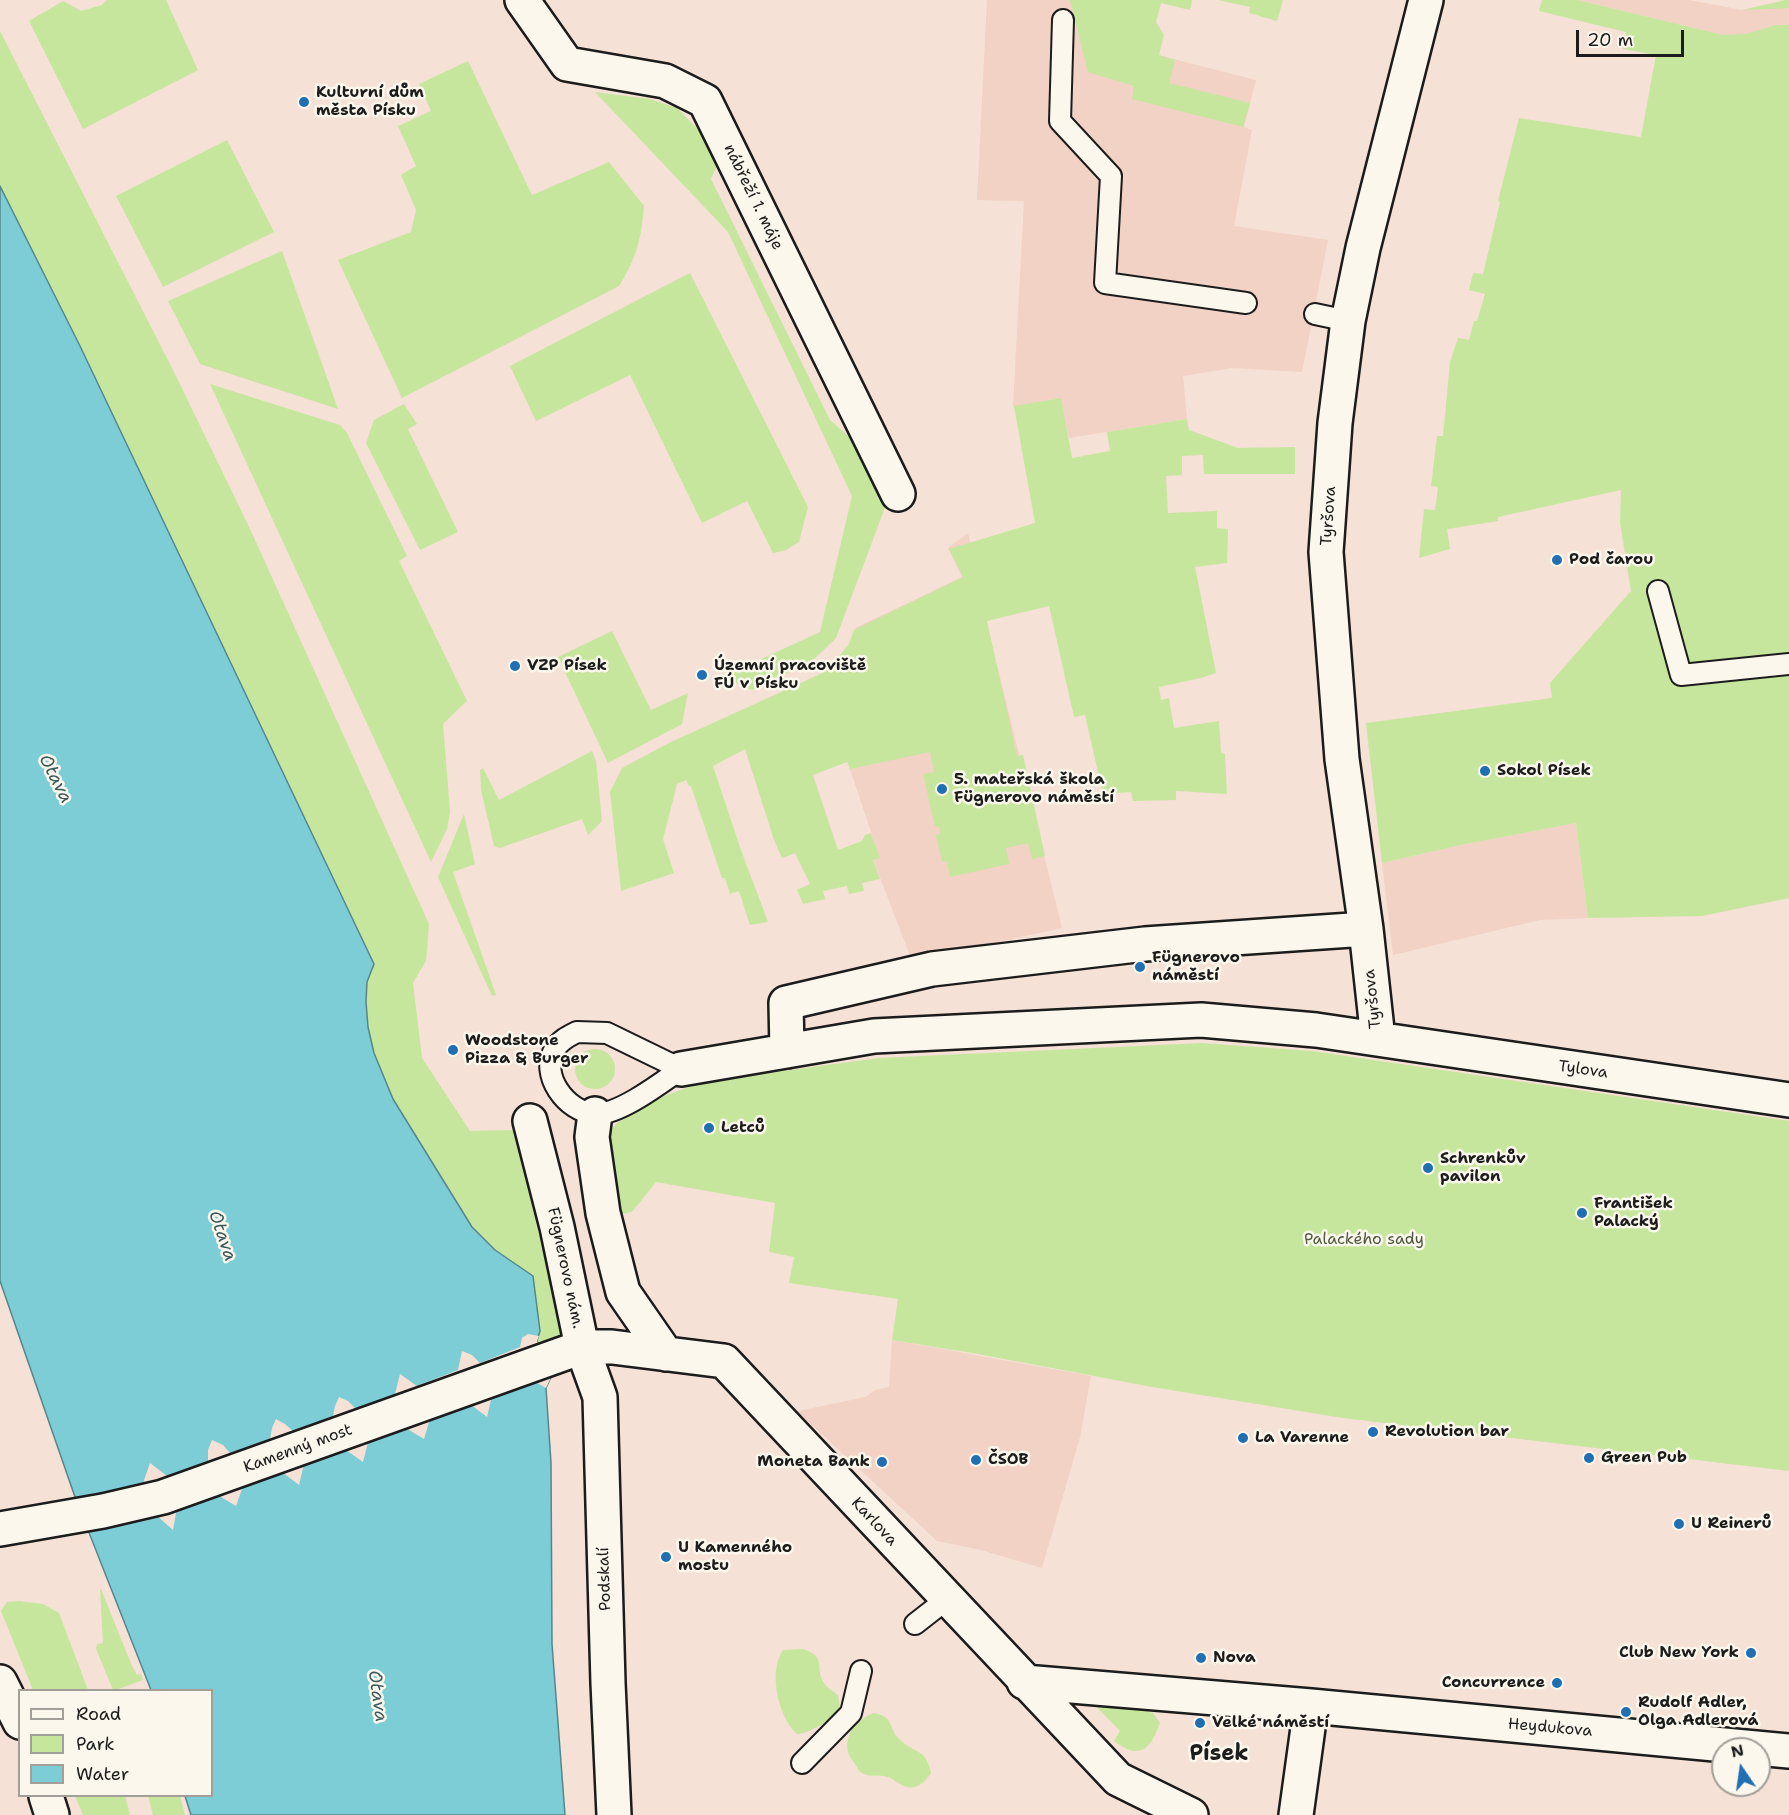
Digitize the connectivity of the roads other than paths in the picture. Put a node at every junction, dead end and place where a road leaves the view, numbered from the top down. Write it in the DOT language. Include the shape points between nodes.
graph roads {
  1 [pos="522,0"];
  2 [pos="1426,0"];
  3 [pos="1063,20"];
  4 [pos="1246,303"];
  5 [pos="1315,314"];
  6 [pos="1348,321"];
  7 [pos="898,494"];
  8 [pos="1658,591"];
  9 [pos="1789,663"];
  10 [pos="1366,929"];
  11 [pos="1378,1039"];
  12 [pos="787,1051"];
  13 [pos="681,1069"];
  14 [pos="1789,1100"];
  15 [pos="595,1114"];
  16 [pos="530,1121"];
  17 [pos="603,1213"];
  18 [pos="557,1227"];
  19 [pos="567,1352"];
  20 [pos="666,1354"];
  21 [pos="724,1361"];
  22 [pos="3,1529"];
  23 [pos="947,1599"];
  24 [pos="915,1624"];
  25 [pos="861,1671"];
  26 [pos="0,1682"];
  27 [pos="1024,1682"];
  28 [pos="1311,1706"];
  29 [pos="18,1718"];
  30 [pos="1789,1751"];
  31 [pos="802,1763"];
  32 [pos="46,1797"];
  33 [pos="52,1815"];
  34 [pos="614,1815"];
  35 [pos="1191,1815"];
  36 [pos="1296,1815"];
  1 -- 7 [label="street, nábřeží 1. máje" via="567,64 665,81 705,100"];
  2 -- 6 [label="street, Tyršova"];
  3 -- 4 [label="lane" via="1060,121 1111,176 1106,283"];
  5 -- 6 [label="lane"];
  6 -- 10 [label="street, Tyršova" via="1335,423 1326,552 1342,759"];
  8 -- 9 [label="lane" via="1682,675"];
  10 -- 11 [label="street, Tyršova"];
  10 -- 12 [label="street" via="1145,944 932,969 786,1003"];
  11 -- 12 [label="street" via="1316,1029 1201,1020 874,1036"];
  11 -- 14 [label="street, Tylova"];
  12 -- 13 [label="street"];
  13 -- 15 [label="lane" via="619,1108"];
  13 -- 15 [label="lane" via="607,1032 577,1032 556,1047 552,1072 556,1088 566,1102"];
  15 -- 17 [label="street" via="592,1137"];
  16 -- 18 [label="street, Fügnerovo nám."];
  17 -- 18 [label="street"];
  17 -- 20 [label="street" via="623,1292"];
  18 -- 19 [label="street, Fügnerovo nám."];
  19 -- 20 [label="street, Fügnerovo nám." via="612,1347"];
  19 -- 22 [label="street, Kamenný most" via="163,1497"];
  19 -- 34 [label="street, Podskalí" via="600,1397"];
  20 -- 21 [label="street, Fügnerovo nám."];
  21 -- 23 [label="street, Karlova"];
  23 -- 24 [label="lane"];
  23 -- 27 [label="street, Karlova"];
  25 -- 31 [label="lane" via="851,1713"];
  26 -- 29 [label="street"];
  27 -- 28 [label="street"];
  27 -- 35 [label="street" via="1118,1779"];
  28 -- 30 [label="street, Heydukova"];
  28 -- 36 [label="street"];
  32 -- 33 [label="street"];
}
